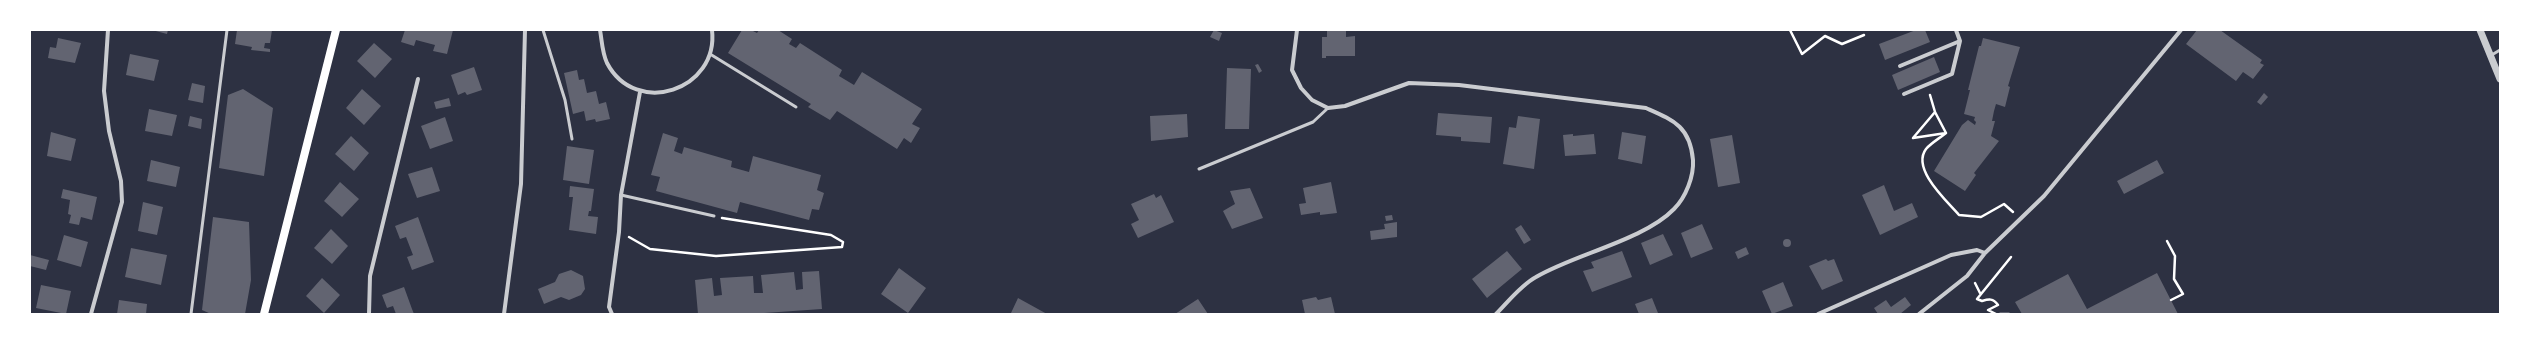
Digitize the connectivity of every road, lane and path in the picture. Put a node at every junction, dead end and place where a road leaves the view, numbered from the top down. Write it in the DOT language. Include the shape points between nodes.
graph roads {
  1 [pos="108,30"];
  2 [pos="227,30"];
  3 [pos="336,30"];
  4 [pos="525,30"];
  5 [pos="543,30"];
  6 [pos="600,30"];
  7 [pos="712,30"];
  8 [pos="1297,30"];
  9 [pos="1790,30"];
  10 [pos="1956,30"];
  11 [pos="2181,30"];
  12 [pos="2480,30"];
  13 [pos="1864,34"];
  14 [pos="1960,41"];
  15 [pos="2500,50"];
  16 [pos="710,54"];
  17 [pos="2490,56"];
  18 [pos="1900,66"];
  19 [pos="418,79"];
  20 [pos="2500,79"];
  21 [pos="1927,85"];
  22 [pos="640,92"];
  23 [pos="1904,94"];
  24 [pos="796,107"];
  25 [pos="1328,108"];
  26 [pos="1935,112"];
  27 [pos="1946,133"];
  28 [pos="572,139"];
  29 [pos="1199,169"];
  30 [pos="621,195"];
  31 [pos="2004,204"];
  32 [pos="714,216"];
  33 [pos="619,232"];
  34 [pos="2167,241"];
  35 [pos="1985,253"];
  36 [pos="2011,257"];
  37 [pos="2171,300"];
  38 [pos="91,314"];
  39 [pos="191,314"];
  40 [pos="264,314"];
  41 [pos="370,314"];
  42 [pos="504,314"];
  43 [pos="612,314"];
  44 [pos="1496,314"];
  45 [pos="1818,314"];
  46 [pos="1919,314"];
  47 [pos="1996,314"];
  48 [pos="2000,314"];
  49 [pos="2009,314"];
  1 -- 38 [label="street" via="104,91 109,131 121,181 122,202"];
  2 -- 39 [label="lane"];
  3 -- 40 [label="main road"];
  4 -- 42 [label="street" via="521,184"];
  5 -- 28 [label="lane" via="565,100"];
  6 -- 22 [label="street" via="602,50 607,63 615,74"];
  7 -- 16 [label="street"];
  8 -- 25 [label="street" via="1292,70 1301,88 1312,100"];
  9 -- 13 [label="path" via="1802,54 1825,36 1842,44"];
  10 -- 14 [label="street"];
  11 -- 35 [label="street" via="2048,190"];
  12 -- 17 [label="street"];
  14 -- 18 [label="street"];
  14 -- 21 [label="street" via="1952,74"];
  15 -- 17 [label="lane"];
  16 -- 22 [label="street" via="699,73 682,86 670,92"];
  16 -- 24 [label="lane"];
  17 -- 20 [label="street"];
  19 -- 41 [label="street" via="370,276"];
  21 -- 23 [label="street"];
  21 -- 26 [label="path"];
  22 -- 30 [label="street"];
  25 -- 29 [label="lane" via="1313,122"];
  25 -- 44 [label="street" via="1345,106 1409,83 1459,85 1646,108 1674,121 1688,136 1694,168 1689,184 1674,209 1633,235 1564,262 1534,278"];
  26 -- 27 [label="path"];
  26 -- 27 [label="path" via="1913,138"];
  27 -- 31 [label="path" via="1926,150 1923,161 1933,187 1959,215 1971,218 1981,217"];
  30 -- 32 [label="lane"];
  30 -- 33 [label="street"];
  32 -- 33 [label="path" via="830,235 843,242 842,247 716,256 650,249"];
  33 -- 43 [label="street" via="609,306"];
  34 -- 37 [label="path" via="2175,256 2174,279 2183,294"];
  35 -- 45 [label="street" via="1977,250 1951,254"];
  35 -- 46 [label="street" via="1967,276"];
  36 -- 47 [label="path" via="1977,298 1982,301 1994,300 1998,305 1988,310"];
  48 -- 49 [label="path"];
}
